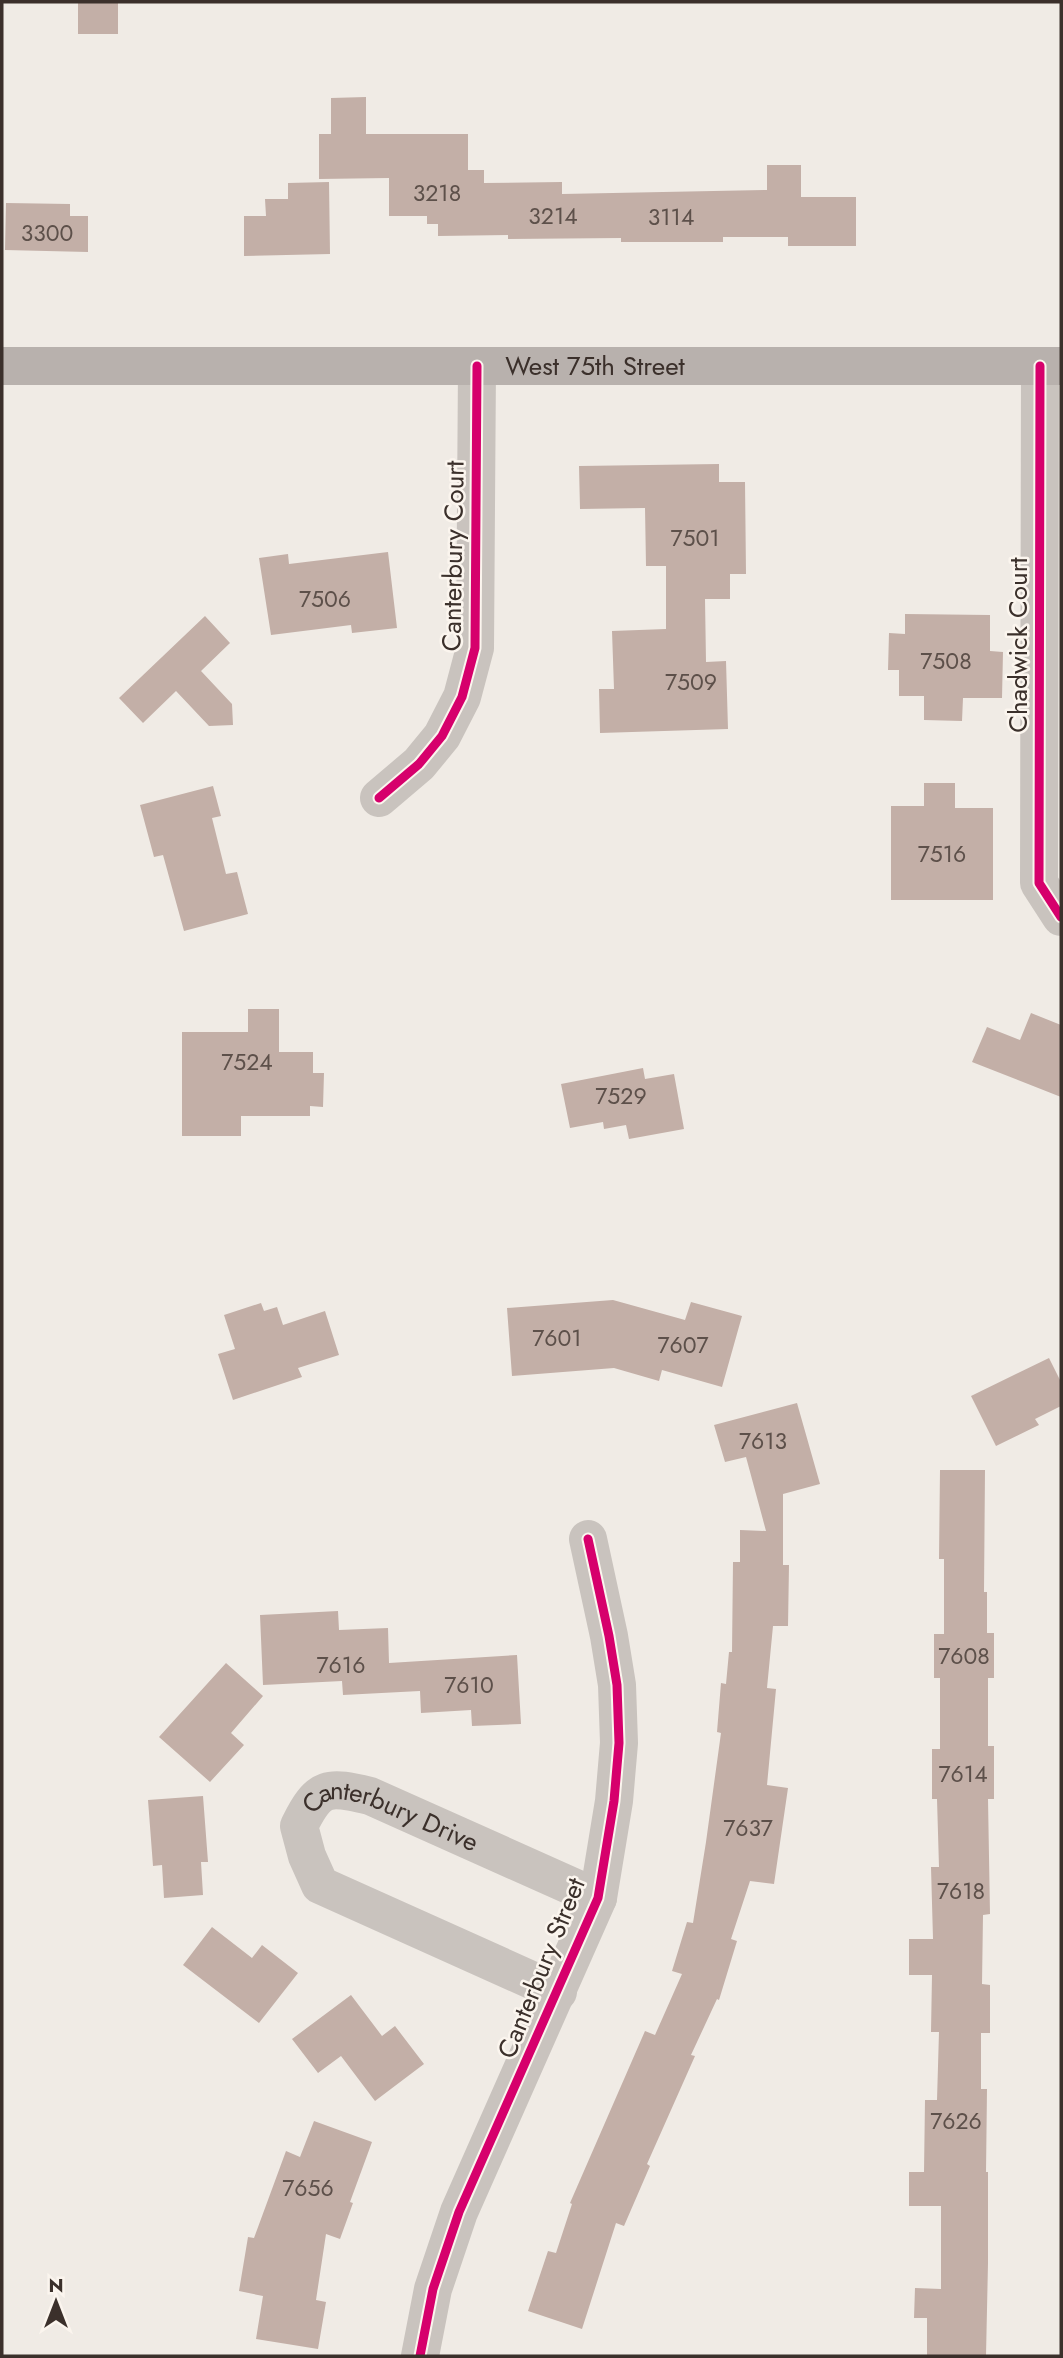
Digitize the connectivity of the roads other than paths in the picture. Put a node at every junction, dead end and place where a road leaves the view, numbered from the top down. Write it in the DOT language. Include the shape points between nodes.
graph roads {
  1 [pos="2,366"];
  2 [pos="477,366"];
  3 [pos="1050,366"];
  4 [pos="379,798"];
  5 [pos="1061,917"];
  6 [pos="588,1539"];
  7 [pos="598,1898"];
  8 [pos="558,1992"];
  9 [pos="419,2356"];
  1 -- 2 [label="main road, West 75th Street"];
  2 -- 3 [label="main road, West 75th Street"];
  2 -- 4 [label="street, Canterbury Court" via="475,648 462,697 442,736 419,764"];
  3 -- 5 [label="street, Chadwick Court" via="1039,883"];
  6 -- 7 [label="street, Canterbury Street" via="617,1685 619,1743"];
  7 -- 8 [label="street, Canterbury Street"];
  7 -- 8 [label="street, Canterbury Drive" via="370,1796 340,1789 324,1793 311,1802 299,1826 320,1885"];
  8 -- 9 [label="street, Canterbury Street" via="458,2213 433,2289"];
}
